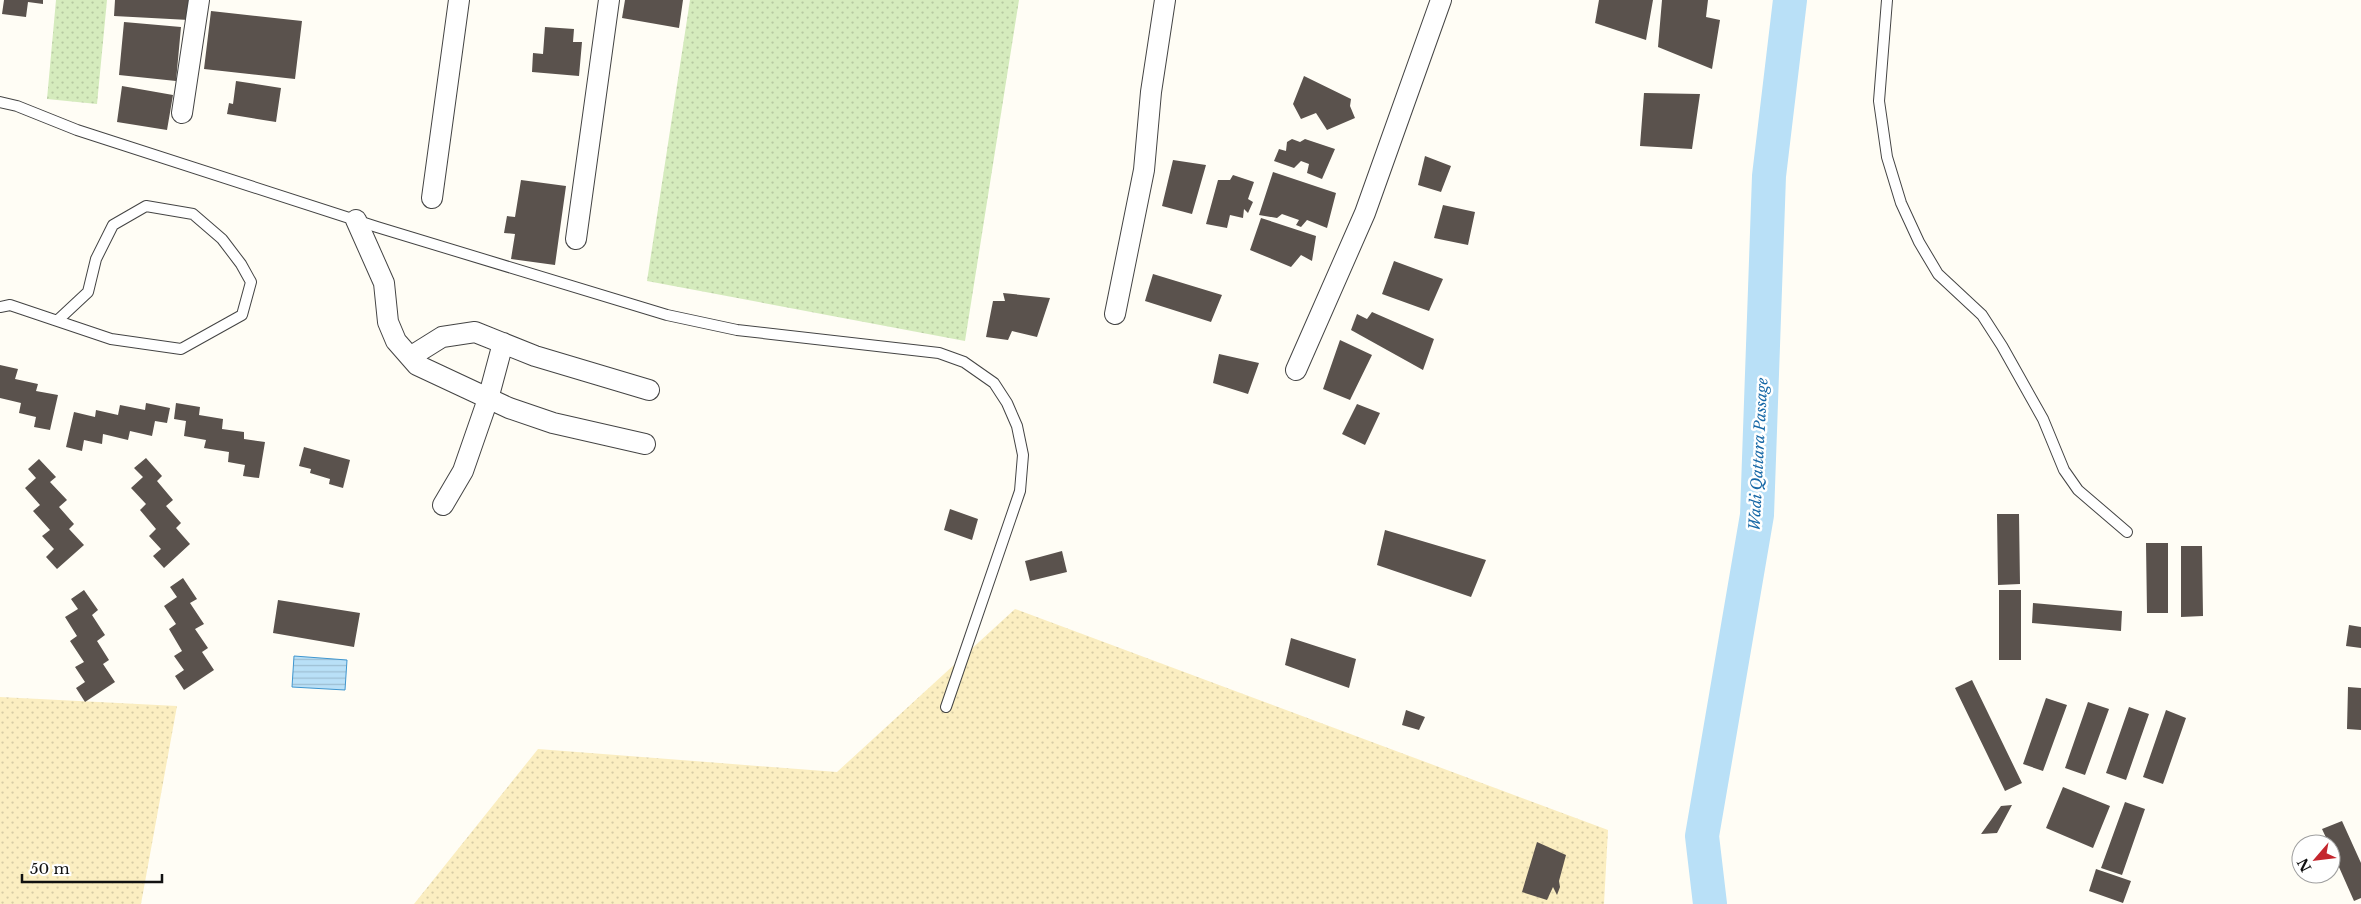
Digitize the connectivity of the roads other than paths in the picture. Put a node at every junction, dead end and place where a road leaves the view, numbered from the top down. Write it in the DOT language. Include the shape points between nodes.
graph roads {
  1 [pos="199,0"];
  2 [pos="459,0"];
  3 [pos="609,0"];
  4 [pos="1165,0"];
  5 [pos="1441,0"];
  6 [pos="1887,0"];
  7 [pos="0,102"];
  8 [pos="182,112"];
  9 [pos="432,198"];
  10 [pos="356,220"];
  11 [pos="576,239"];
  12 [pos="0,306"];
  13 [pos="1115,314"];
  14 [pos="58,320"];
  15 [pos="503,343"];
  16 [pos="410,357"];
  17 [pos="1296,370"];
  18 [pos="649,390"];
  19 [pos="488,399"];
  20 [pos="645,444"];
  21 [pos="443,505"];
  22 [pos="2127,532"];
  23 [pos="946,707"];
  1 -- 8 [label="street"];
  2 -- 9 [label="street"];
  3 -- 11 [label="street"];
  4 -- 13 [label="street" via="1151,92 1144,170"];
  5 -- 17 [label="street" via="1365,213"];
  6 -- 22 [label="lane" via="1878,102 1887,157 1900,203 1938,274 1982,315 2002,346 2043,419 2064,470 2078,490"];
  7 -- 10 [label="lane"];
  10 -- 16 [label="street" via="384,283 388,322 396,341"];
  10 -- 23 [label="lane" via="667,316 737,330 939,353 964,362 994,383 1017,426 1023,454 1020,491"];
  12 -- 14 [label="lane" via="10,305"];
  14 -- 14 [label="lane" via="111,338 181,349 242,315 251,282 222,239 193,214 146,206 113,225 96,259 88,292"];
  15 -- 16 [label="street" via="475,332 442,337"];
  15 -- 18 [label="street" via="535,356"];
  15 -- 19 [label="street"];
  16 -- 19 [label="street" via="417,365"];
  19 -- 20 [label="street" via="553,423"];
  19 -- 21 [label="street" via="463,471"];
}
